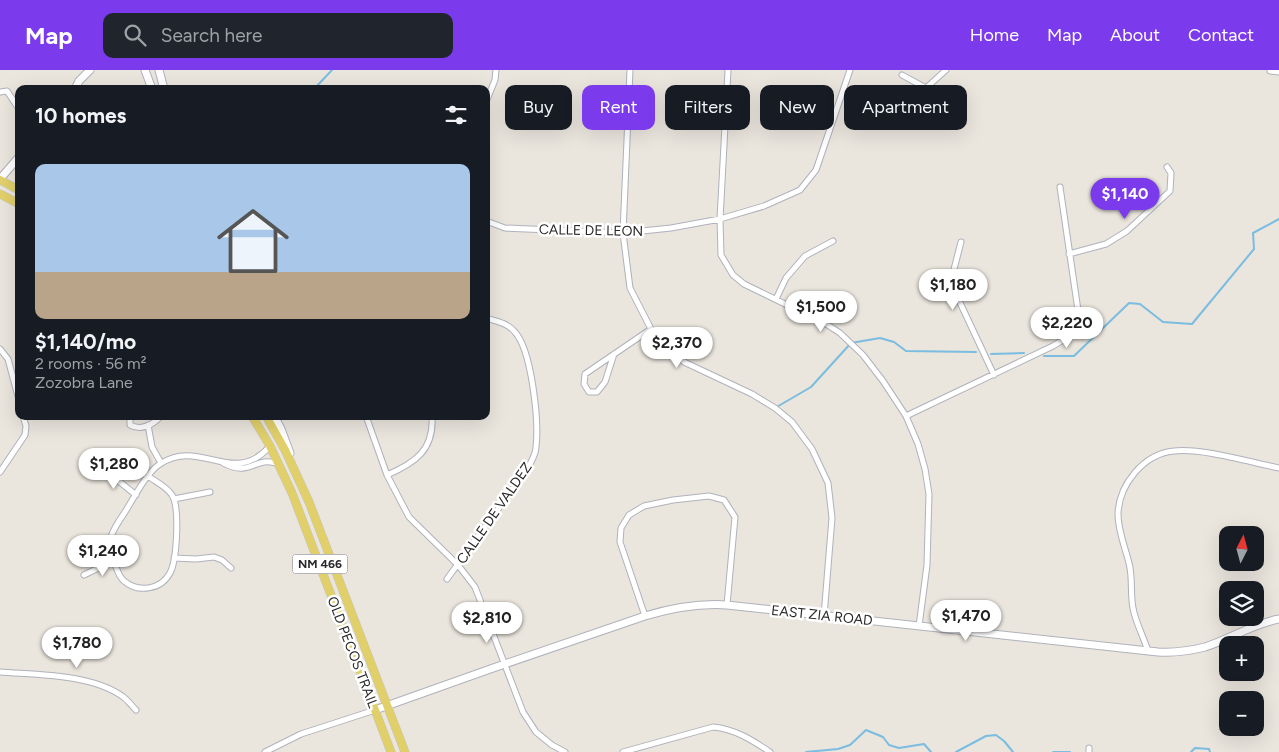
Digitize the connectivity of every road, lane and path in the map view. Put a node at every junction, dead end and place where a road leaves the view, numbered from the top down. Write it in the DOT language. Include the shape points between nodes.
graph roads {
  1 [pos="90,70"];
  2 [pos="145,70"];
  3 [pos="159,70"];
  4 [pos="496,70"];
  5 [pos="630,70"];
  6 [pos="728,70"];
  7 [pos="850,70"];
  8 [pos="946,70"];
  9 [pos="1270,71"];
  10 [pos="1279,72"];
  11 [pos="902,75"];
  12 [pos="77,85"];
  13 [pos="151,85"];
  14 [pos="163,85"];
  15 [pos="0,92"];
  16 [pos="490,92"];
  17 [pos="15,103"];
  18 [pos="15,162"];
  19 [pos="1167,167"];
  20 [pos="0,179"];
  21 [pos="15,188"];
  22 [pos="1060,188"];
  23 [pos="0,194"];
  24 [pos="15,202"];
  25 [pos="720,219"];
  26 [pos="490,222"];
  27 [pos="623,233"];
  28 [pos="833,241"];
  29 [pos="961,242"];
  30 [pos="1069,254"];
  31 [pos="776,300"];
  32 [pos="490,319"];
  33 [pos="651,329"];
  34 [pos="0,349"];
  35 [pos="614,354"];
  36 [pos="994,375"];
  37 [pos="15,385"];
  38 [pos="906,416"];
  39 [pos="24,420"];
  40 [pos="129,420"];
  41 [pos="155,420"];
  42 [pos="254,420"];
  43 [pos="268,420"];
  44 [pos="276,420"];
  45 [pos="367,420"];
  46 [pos="432,420"];
  47 [pos="148,425"];
  48 [pos="270,446"];
  49 [pos="220,462"];
  50 [pos="161,463"];
  51 [pos="278,464"];
  52 [pos="1279,468"];
  53 [pos="105,470"];
  54 [pos="296,470"];
  55 [pos="0,472"];
  56 [pos="388,475"];
  57 [pos="148,476"];
  58 [pos="210,492"];
  59 [pos="136,495"];
  60 [pos="174,499"];
  61 [pos="310,502"];
  62 [pos="174,558"];
  63 [pos="113,561"];
  64 [pos="458,565"];
  65 [pos="231,568"];
  66 [pos="84,575"];
  67 [pos="448,579"];
  68 [pos="727,605"];
  69 [pos="644,616"];
  70 [pos="824,616"];
  71 [pos="1279,619"];
  72 [pos="919,626"];
  73 [pos="1148,651"];
  74 [pos="504,664"];
  75 [pos="0,672"];
  76 [pos="387,706"];
  77 [pos="136,710"];
  78 [pos="375,710"];
  79 [pos="265,752"];
  80 [pos="391,752"];
  81 [pos="404,752"];
  82 [pos="565,752"];
  83 [pos="623,752"];
  84 [pos="770,752"];
  1 -- 12 [label="street"];
  2 -- 13 [label="street"];
  3 -- 14 [label="street"];
  4 -- 16 [label="street"];
  5 -- 27 [label="street"];
  6 -- 25 [label="street"];
  7 -- 25 [label="street, CALLE DE LEON" via="816,170 800,190 764,206"];
  8 -- 11 [label="street" via="926,88"];
  9 -- 10 [label="street"];
  15 -- 17 [label="street" via="8,91"];
  18 -- 20 [label="street"];
  19 -- 30 [label="street" via="1171,173 1170,191 1127,232 1106,244"];
  20 -- 21 [label="main road"];
  22 -- 30 [label="street"];
  23 -- 24 [label="main road"];
  25 -- 27 [label="street, CALLE DE LEON"];
  25 -- 31 [label="street" via="721,255 733,275"];
  26 -- 27 [label="street, CALLE DE LEON" via="505,228"];
  27 -- 33 [label="street" via="630,288"];
  28 -- 31 [label="street" via="805,256 786,278"];
  29 -- 36 [label="street" via="952,277 955,292"];
  30 -- 36 [label="street" via="1079,317 1071,335"];
  31 -- 38 [label="street" via="826,324 850,343 883,381"];
  32 -- 64 [label="street, CALLE DE VALDEZ" via="515,331 525,350 537,415 536,449 528,468"];
  33 -- 35 [label="street"];
  33 -- 70 [label="street" via="684,362 775,408 792,422 812,449 828,483 832,518"];
  34 -- 37 [label="street" via="8,359"];
  35 -- 35 [label="street" via="603,386 597,392 589,392 584,384 585,374"];
  36 -- 38 [label="street"];
  38 -- 72 [label="street" via="918,444 928,494 927,565"];
  39 -- 55 [label="street" via="25,435"];
  40 -- 47 [label="street" via="137,428"];
  41 -- 47 [label="street"];
  42 -- 48 [label="main road, OLD PECOS TRAIL / NM 466"];
  43 -- 54 [label="main road, NM 466"];
  44 -- 54 [label="street, OLD PECOS TRAIL"];
  45 -- 56 [label="street"];
  46 -- 56 [label="street" via="433,431 423,453"];
  47 -- 50 [label="street" via="152,447"];
  48 -- 49 [label="street" via="247,463"];
  48 -- 51 [label="main road, OLD PECOS TRAIL / NM 466"];
  48 -- 61 [label="main road" via="280,451"];
  49 -- 50 [label="street" via="188,455"];
  49 -- 51 [label="street" via="238,469 266,461"];
  50 -- 57 [label="street"];
  51 -- 78 [label="main road, OLD PECOS TRAIL / NM 466"];
  52 -- 73 [label="street" via="1206,453 1175,451 1144,464 1130,479 1120,502 1119,523 1129,563 1134,614"];
  53 -- 59 [label="street"];
  54 -- 61 [label="main road, OLD PECOS TRAIL / NM 466"];
  56 -- 64 [label="street" via="409,517"];
  57 -- 59 [label="street"];
  57 -- 60 [label="street" via="168,490"];
  58 -- 60 [label="street"];
  59 -- 63 [label="street" via="110,538"];
  60 -- 62 [label="street" via="177,511"];
  61 -- 76 [label="main road, OLD PECOS TRAIL / NM 466"];
  62 -- 63 [label="street" via="166,579 148,588 125,582"];
  62 -- 65 [label="street" via="214,557"];
  63 -- 66 [label="street"];
  64 -- 67 [label="street, CALLE DE VALDEZ"];
  64 -- 74 [label="street" via="475,587"];
  68 -- 69 [label="street, EAST ZIA ROAD" via="680,606"];
  68 -- 69 [label="street" via="735,517 724,500 709,496 673,500 644,506 629,515 621,528 620,542"];
  68 -- 70 [label="street, EAST ZIA ROAD"];
  69 -- 74 [label="street, EAST ZIA ROAD"];
  70 -- 72 [label="street, EAST ZIA ROAD"];
  71 -- 73 [label="street, EAST ZIA ROAD" via="1195,649"];
  72 -- 73 [label="street, EAST ZIA ROAD"];
  74 -- 76 [label="street, EAST ZIA ROAD"];
  74 -- 82 [label="street" via="523,712 536,732"];
  75 -- 77 [label="street" via="71,678 107,687 124,697"];
  76 -- 78 [label="street, EAST ZIA ROAD"];
  76 -- 81 [label="main road, OLD PECOS TRAIL / NM 466"];
  78 -- 79 [label="street" via="301,734"];
  78 -- 80 [label="main road, OLD PECOS TRAIL / NM 466"];
  83 -- 84 [label="street" via="713,727 745,736"];
}
